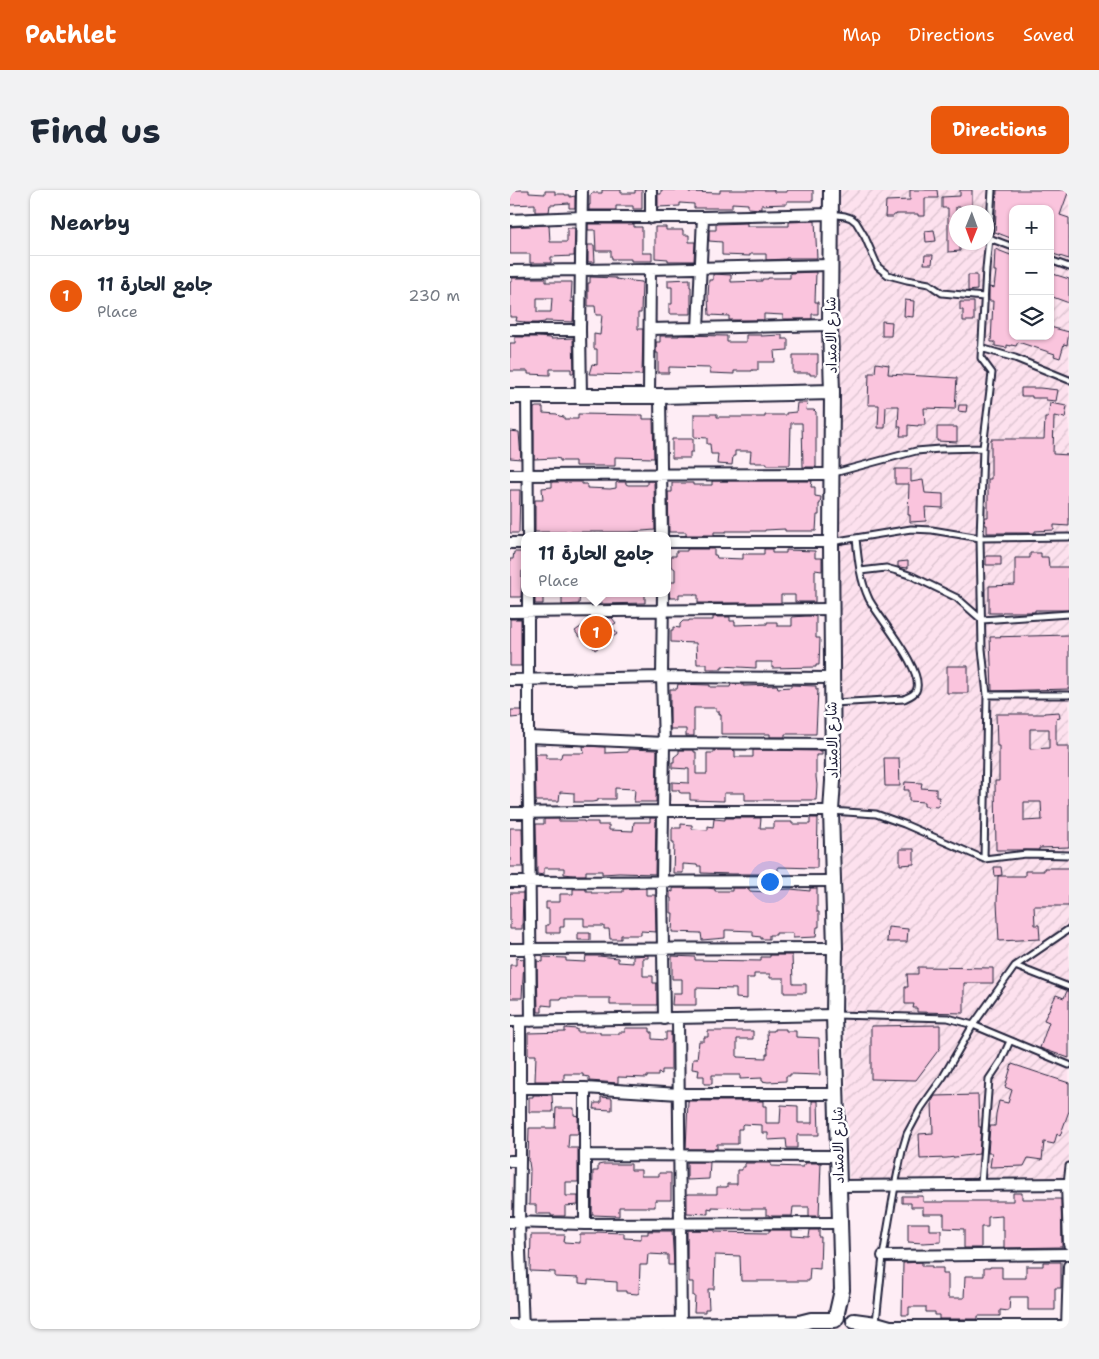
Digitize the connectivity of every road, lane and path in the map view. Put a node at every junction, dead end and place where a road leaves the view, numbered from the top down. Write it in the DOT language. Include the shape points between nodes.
graph roads {
  1 [pos="582,190"];
  2 [pos="651,190"];
  3 [pos="831,190"];
  4 [pos="992,190"];
  5 [pos="991,205"];
  6 [pos="831,214"];
  7 [pos="582,217"];
  8 [pos="703,217"];
  9 [pos="651,218"];
  10 [pos="510,220"];
  11 [pos="994,240"];
  12 [pos="1009,246"];
  13 [pos="988,250"];
  14 [pos="1054,261"];
  15 [pos="830,265"];
  16 [pos="1069,266"];
  17 [pos="700,268"];
  18 [pos="650,270"];
  19 [pos="510,271"];
  20 [pos="581,271"];
  21 [pos="984,297"];
  22 [pos="830,325"];
  23 [pos="698,329"];
  24 [pos="510,330"];
  25 [pos="580,330"];
  26 [pos="650,330"];
  27 [pos="981,348"];
  28 [pos="1069,380"];
  29 [pos="832,392"];
  30 [pos="510,396"];
  31 [pos="528,396"];
  32 [pos="581,396"];
  33 [pos="655,396"];
  34 [pos="983,448"];
  35 [pos="528,474"];
  36 [pos="660,474"];
  37 [pos="831,474"];
  38 [pos="510,475"];
  39 [pos="528,532"];
  40 [pos="662,532"];
  41 [pos="1069,537"];
  42 [pos="856,538"];
  43 [pos="980,538"];
  44 [pos="671,542"];
  45 [pos="831,542"];
  46 [pos="860,571"];
  47 [pos="528,597"];
  48 [pos="663,597"];
  49 [pos="832,609"];
  50 [pos="664,611"];
  51 [pos="510,612"];
  52 [pos="529,612"];
  53 [pos="1069,614"];
  54 [pos="982,620"];
  55 [pos="662,677"];
  56 [pos="832,678"];
  57 [pos="529,679"];
  58 [pos="510,680"];
  59 [pos="987,695"];
  60 [pos="1069,695"];
  61 [pos="832,704"];
  62 [pos="528,737"];
  63 [pos="664,743"];
  64 [pos="832,744"];
  65 [pos="662,811"];
  66 [pos="831,812"];
  67 [pos="510,813"];
  68 [pos="530,813"];
  69 [pos="1069,855"];
  70 [pos="984,858"];
  71 [pos="662,881"];
  72 [pos="833,881"];
  73 [pos="510,882"];
  74 [pos="530,882"];
  75 [pos="1069,928"];
  76 [pos="663,948"];
  77 [pos="835,948"];
  78 [pos="510,949"];
  79 [pos="531,949"];
  80 [pos="1015,966"];
  81 [pos="1069,987"];
  82 [pos="834,1015"];
  83 [pos="664,1019"];
  84 [pos="678,1019"];
  85 [pos="515,1021"];
  86 [pos="531,1021"];
  87 [pos="973,1024"];
  88 [pos="1010,1041"];
  89 [pos="1069,1065"];
  90 [pos="520,1088"];
  91 [pos="586,1088"];
  92 [pos="679,1094"];
  93 [pos="837,1094"];
  94 [pos="585,1155"];
  95 [pos="680,1156"];
  96 [pos="838,1156"];
  97 [pos="515,1161"];
  98 [pos="1069,1166"];
  99 [pos="1068,1184"];
  100 [pos="839,1186"];
  101 [pos="895,1186"];
  102 [pos="981,1186"];
  103 [pos="514,1223"];
  104 [pos="585,1224"];
  105 [pos="680,1224"];
  106 [pos="840,1224"];
  107 [pos="1069,1244"];
  108 [pos="1069,1254"];
  109 [pos="883,1256"];
  110 [pos="1069,1266"];
  111 [pos="844,1322"];
  112 [pos="799,1323"];
  113 [pos="518,1327"];
  114 [pos="681,1327"];
  115 [pos="884,1327"];
  116 [pos="994,1328"];
  117 [pos="1068,1328"];
  118 [pos="821,1329"];
  1 -- 7 [label="street"];
  2 -- 9 [label="street"];
  3 -- 6 [label="street, شارع الامتداد"];
  4 -- 5 [label="lane"];
  6 -- 8 [label="street"];
  6 -- 15 [label="street, شارع الامتداد"];
  6 -- 21 [label="lane" via="856,222 878,267 888,275 929,284 942,293"];
  7 -- 9 [label="street"];
  7 -- 10 [label="street"];
  7 -- 20 [label="street"];
  8 -- 9 [label="street"];
  8 -- 17 [label="street"];
  11 -- 12 [label="lane"];
  13 -- 21 [label="lane"];
  14 -- 16 [label="lane"];
  15 -- 17 [label="street"];
  15 -- 22 [label="street, شارع الامتداد"];
  17 -- 18 [label="street"];
  17 -- 23 [label="street"];
  18 -- 20 [label="street"];
  18 -- 26 [label="street"];
  19 -- 20 [label="street"];
  20 -- 25 [label="street"];
  21 -- 27 [label="lane"];
  22 -- 23 [label="street"];
  22 -- 29 [label="street, شارع الامتداد"];
  23 -- 26 [label="street"];
  24 -- 25 [label="street"];
  25 -- 32 [label="street"];
  26 -- 33 [label="street"];
  27 -- 28 [label="lane"];
  27 -- 34 [label="lane" via="981,358 992,373"];
  29 -- 33 [label="street"];
  29 -- 37 [label="street, شارع الامتداد"];
  30 -- 31 [label="street"];
  31 -- 32 [label="street"];
  31 -- 35 [label="street"];
  32 -- 33 [label="street"];
  33 -- 36 [label="street"];
  34 -- 37 [label="lane" via="916,451"];
  34 -- 43 [label="lane"];
  35 -- 36 [label="street"];
  35 -- 38 [label="street"];
  35 -- 39 [label="street"];
  36 -- 37 [label="street"];
  36 -- 40 [label="street"];
  37 -- 45 [label="street, شارع الامتداد"];
  41 -- 43 [label="lane"];
  42 -- 43 [label="lane" via="911,529"];
  42 -- 45 [label="lane"];
  42 -- 46 [label="lane"];
  43 -- 54 [label="lane"];
  44 -- 45 [label="street"];
  45 -- 49 [label="street, شارع الامتداد"];
  46 -- 54 [label="lane" via="886,568 912,576 957,598"];
  46 -- 61 [label="lane" via="870,602 912,665 918,682 916,691 904,699"];
  47 -- 52 [label="street"];
  48 -- 50 [label="street"];
  49 -- 50 [label="street"];
  49 -- 56 [label="street, شارع الامتداد"];
  50 -- 52 [label="street"];
  50 -- 55 [label="street"];
  51 -- 52 [label="street"];
  52 -- 57 [label="street"];
  53 -- 54 [label="lane"];
  54 -- 59 [label="lane"];
  55 -- 56 [label="street"];
  55 -- 57 [label="street"];
  55 -- 63 [label="street"];
  56 -- 61 [label="street, شارع الامتداد"];
  57 -- 58 [label="street"];
  57 -- 62 [label="street"];
  59 -- 60 [label="lane"];
  59 -- 70 [label="lane"];
  61 -- 64 [label="street, شارع الامتداد"];
  62 -- 63 [label="street"];
  62 -- 68 [label="street"];
  63 -- 64 [label="street"];
  63 -- 65 [label="street"];
  64 -- 66 [label="street, شارع الامتداد"];
  65 -- 66 [label="street"];
  65 -- 68 [label="street"];
  65 -- 71 [label="street"];
  66 -- 70 [label="lane" via="876,814"];
  66 -- 72 [label="street, شارع الامتداد"];
  67 -- 68 [label="street"];
  68 -- 74 [label="street"];
  69 -- 70 [label="lane" via="1026,854"];
  71 -- 72 [label="street"];
  71 -- 74 [label="street"];
  71 -- 76 [label="street"];
  72 -- 77 [label="street, شارع الامتداد"];
  73 -- 74 [label="street"];
  74 -- 79 [label="street"];
  75 -- 80 [label="lane"];
  76 -- 77 [label="street"];
  76 -- 79 [label="street"];
  76 -- 83 [label="street"];
  77 -- 82 [label="street, شارع الامتداد"];
  78 -- 79 [label="street"];
  79 -- 86 [label="street"];
  80 -- 81 [label="lane"];
  80 -- 87 [label="lane"];
  82 -- 84 [label="street"];
  82 -- 87 [label="lane" via="948,1018"];
  82 -- 93 [label="street, شارع الامتداد"];
  83 -- 84 [label="street"];
  83 -- 86 [label="street"];
  84 -- 92 [label="street"];
  85 -- 86 [label="street"];
  85 -- 90 [label="street"];
  87 -- 88 [label="lane"];
  87 -- 101 [label="lane" via="908,1134"];
  88 -- 89 [label="lane"];
  88 -- 102 [label="lane" via="989,1079"];
  90 -- 91 [label="street"];
  90 -- 97 [label="street"];
  91 -- 92 [label="street"];
  91 -- 94 [label="street"];
  92 -- 93 [label="street"];
  92 -- 95 [label="street"];
  93 -- 96 [label="street, شارع الامتداد"];
  94 -- 95 [label="street"];
  94 -- 104 [label="street"];
  95 -- 96 [label="street"];
  95 -- 105 [label="street"];
  96 -- 100 [label="street, شارع الامتداد"];
  97 -- 103 [label="street"];
  98 -- 99 [label="lane"];
  99 -- 102 [label="street"];
  99 -- 107 [label="street"];
  100 -- 101 [label="street"];
  100 -- 106 [label="street, شارع الامتداد"];
  101 -- 102 [label="street"];
  101 -- 109 [label="lane"];
  103 -- 104 [label="street"];
  103 -- 113 [label="street"];
  104 -- 105 [label="street"];
  105 -- 106 [label="street"];
  105 -- 114 [label="street"];
  106 -- 111 [label="street, شارع الامتداد"];
  108 -- 109 [label="street"];
  109 -- 115 [label="lane"];
  110 -- 117 [label="street"];
  111 -- 112 [label="street" via="811,1320"];
  111 -- 115 [label="street"];
  112 -- 114 [label="street"];
  112 -- 118 [label="street"];
  113 -- 114 [label="street"];
  115 -- 116 [label="street"];
  116 -- 117 [label="street"];
}
